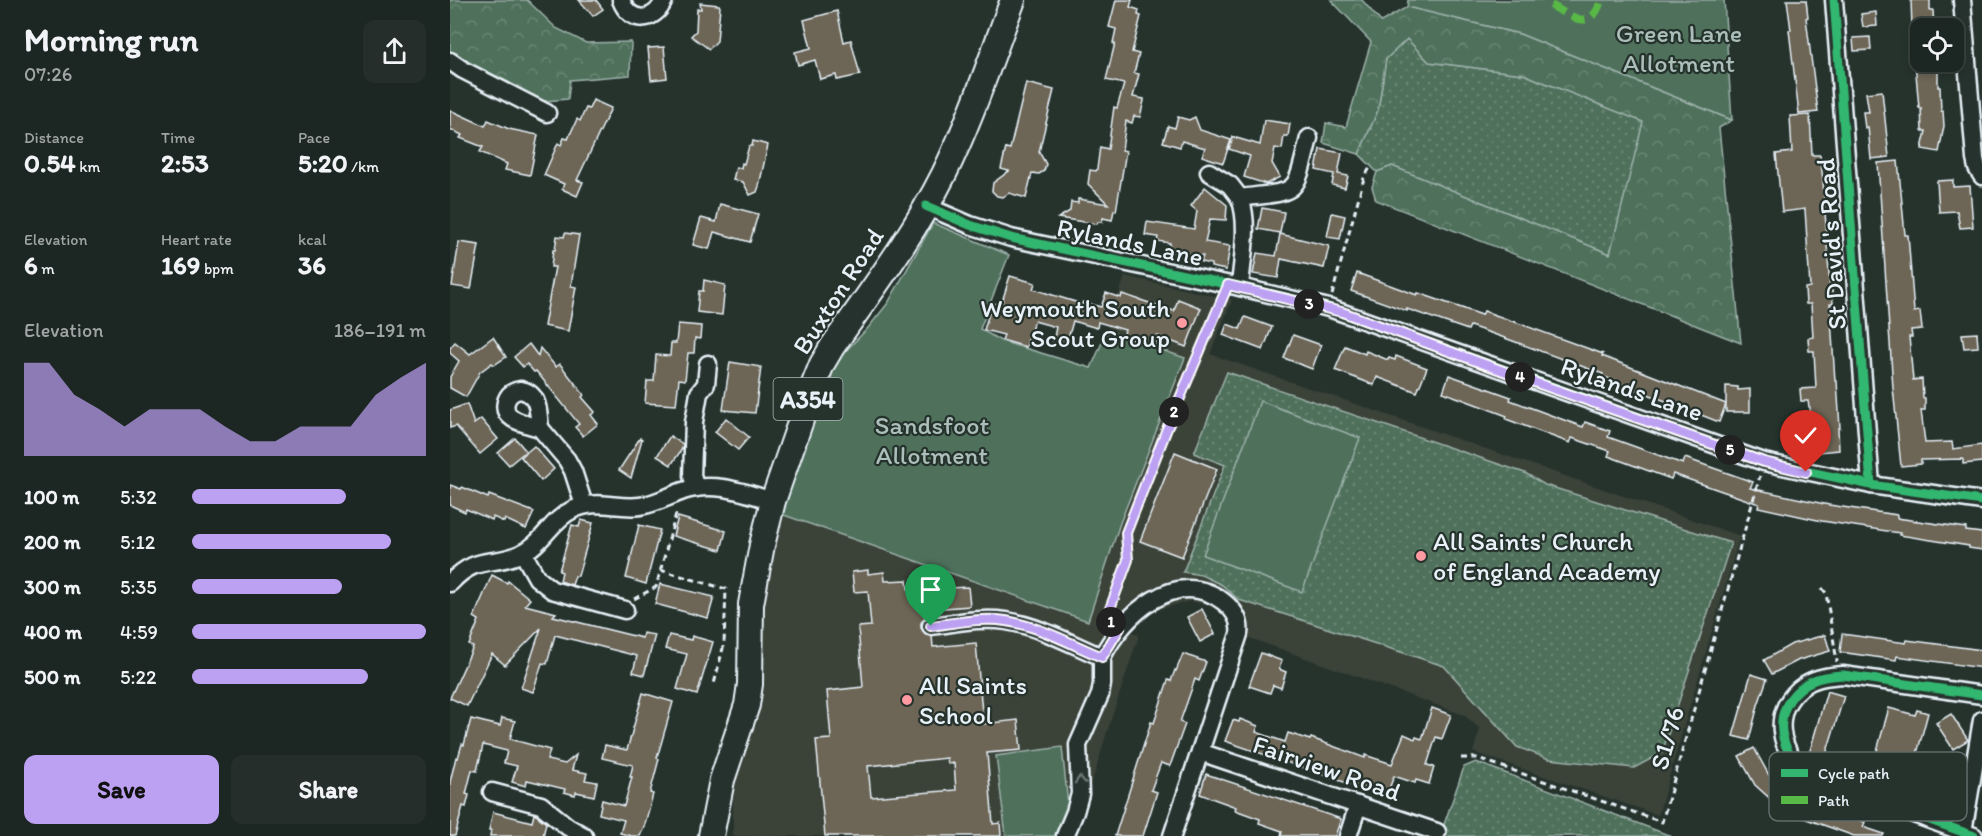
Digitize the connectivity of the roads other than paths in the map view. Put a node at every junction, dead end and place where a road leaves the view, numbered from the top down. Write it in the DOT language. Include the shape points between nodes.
graph roads {
  1 [pos="621,0"];
  2 [pos="664,0"];
  3 [pos="1013,0"];
  4 [pos="1834,0"];
  5 [pos="1962,0"];
  6 [pos="450,61"];
  7 [pos="547,113"];
  8 [pos="1309,138"];
  9 [pos="1209,172"];
  10 [pos="1982,176"];
  11 [pos="1240,198"];
  12 [pos="926,206"];
  13 [pos="1234,286"];
  14 [pos="708,364"];
  15 [pos="540,428"];
  16 [pos="1871,485"];
  17 [pos="696,488"];
  18 [pos="773,501"];
  19 [pos="1982,501"];
  20 [pos="584,505"];
  21 [pos="523,553"];
  22 [pos="450,583"];
  23 [pos="625,610"];
  24 [pos="931,626"];
  25 [pos="1102,657"];
  26 [pos="1982,695"];
  27 [pos="1982,720"];
  28 [pos="1200,752"];
  29 [pos="1788,752"];
  30 [pos="492,792"];
  31 [pos="1358,805"];
  32 [pos="1932,821"];
  33 [pos="1437,832"];
  34 [pos="1968,834"];
  35 [pos="584,836"];
  36 [pos="711,836"];
  37 [pos="1065,836"];
  38 [pos="1172,836"];
  39 [pos="1348,836"];
  1 -- 2 [label="street" via="630,13 643,18 657,13"];
  3 -- 12 [label="highway, Buxton Road / A354" via="964,127"];
  4 -- 16 [label="street, St David's Road"];
  5 -- 10 [label="street" via="1975,159"];
  6 -- 7 [label="street"];
  8 -- 11 [label="street" via="1299,177 1291,190"];
  9 -- 11 [label="street" via="1230,185"];
  11 -- 13 [label="street" via="1244,224"];
  12 -- 13 [label="street, Rylands Lane" via="1011,238"];
  12 -- 18 [label="highway, Buxton Road / A354" via="822,364"];
  13 -- 16 [label="street, Rylands Lane" via="1329,308 1764,462"];
  14 -- 17 [label="street" via="694,422 692,476"];
  15 -- 20 [label="street" via="567,460"];
  16 -- 19 [label="street, Rylands Lane"];
  17 -- 18 [label="street" via="717,486"];
  17 -- 20 [label="street" via="630,507"];
  18 -- 36 [label="highway, Buxton Road / A354" via="755,576 747,705 722,780"];
  20 -- 21 [label="street" via="560,517"];
  21 -- 22 [label="street" via="476,564"];
  21 -- 23 [label="street" via="537,578 552,590"];
  24 -- 25 [label="street" via="1004,621 1047,633"];
  25 -- 28 [label="street" via="1120,628 1156,598 1178,590 1195,590 1221,600 1234,613 1240,628"];
  37 -- 25 [label="street, one-way" via="1081,788 1078,746 1100,695"];
  26 -- 29 [label="street" via="1839,676 1818,679 1806,684 1785,709 1781,728"];
  27 -- 34 [label="street"];
  28 -- 31 [label="street, Fairview Road"];
  28 -- 38 [label="street"];
  30 -- 35 [label="street" via="541,805"];
  31 -- 33 [label="street, Fairview Road"];
  31 -- 39 [label="street"];
  32 -- 34 [label="street"];
}
